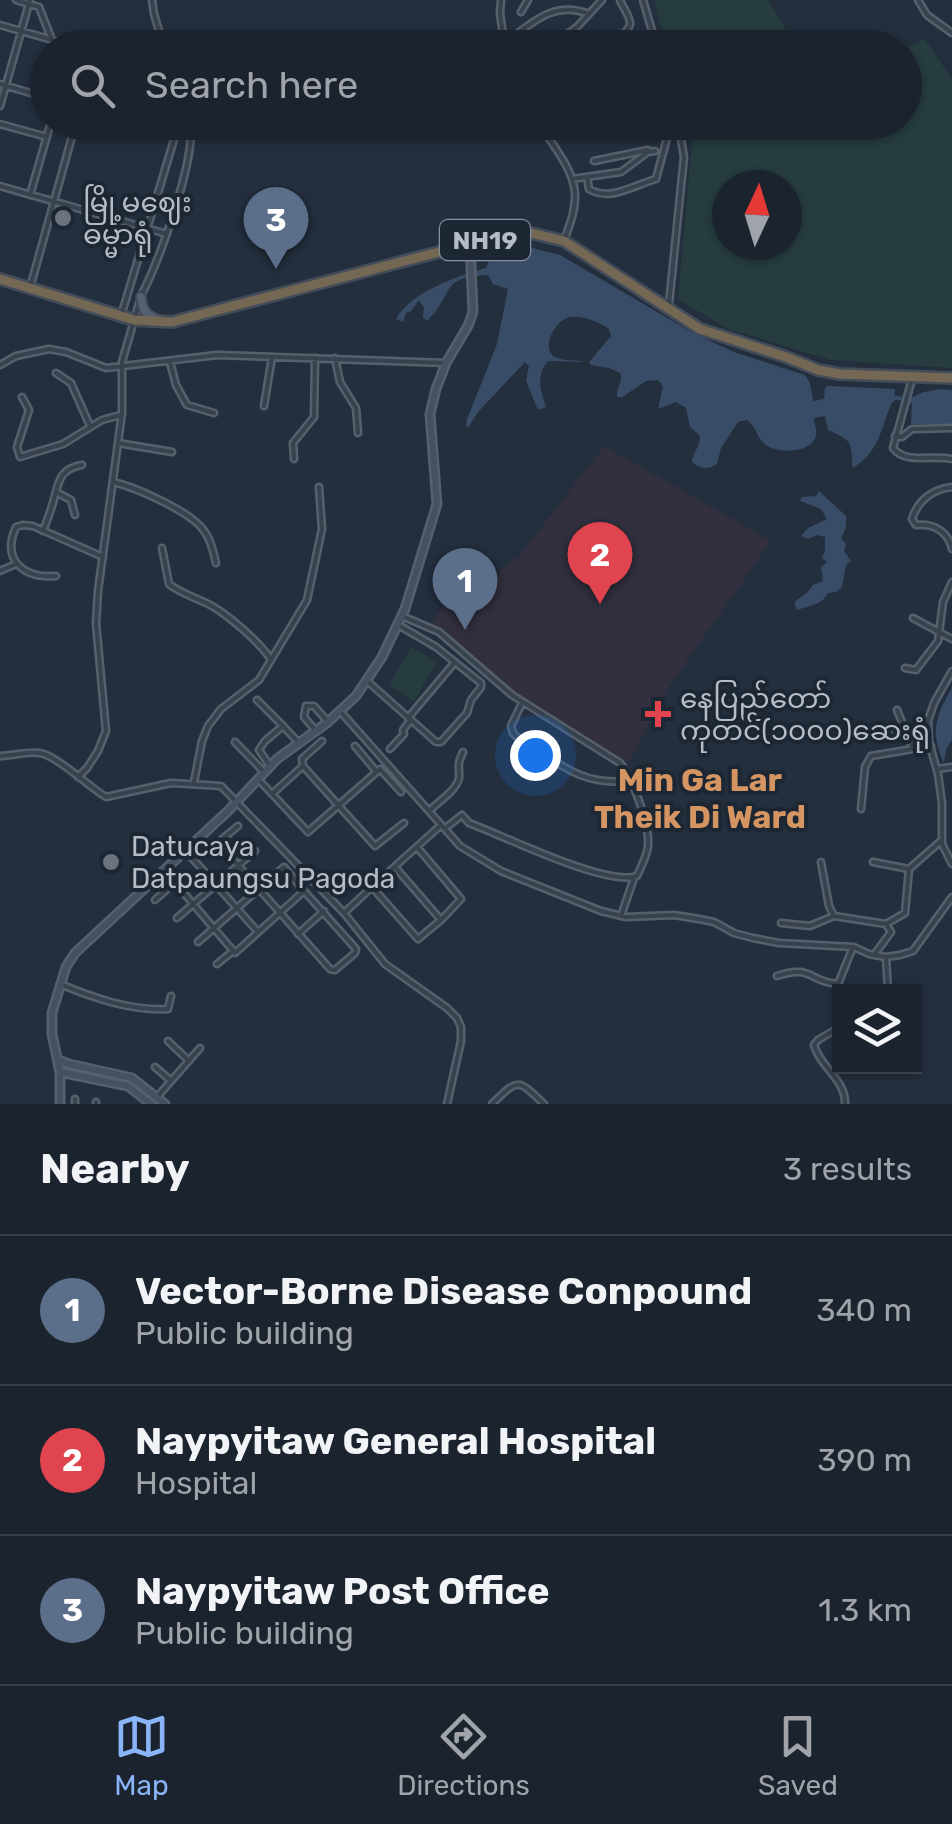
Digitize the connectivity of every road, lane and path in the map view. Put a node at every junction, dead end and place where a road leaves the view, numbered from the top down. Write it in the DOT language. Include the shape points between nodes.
graph roads {
  1 [pos="16,0"];
  2 [pos="152,0"];
  3 [pos="501,0"];
  4 [pos="528,0"];
  5 [pos="602,0"];
  6 [pos="620,0"];
  7 [pos="643,0"];
  8 [pos="918,0"];
  9 [pos="30,2"];
  10 [pos="521,12"];
  11 [pos="589,14"];
  12 [pos="0,25"];
  13 [pos="48,30"];
  14 [pos="159,30"];
  15 [pos="503,30"];
  16 [pos="522,30"];
  17 [pos="575,30"];
  18 [pos="626,30"];
  19 [pos="652,30"];
  20 [pos="22,31"];
  21 [pos="30,33"];
  22 [pos="952,33"];
  23 [pos="3,85"];
  24 [pos="30,93"];
  25 [pos="0,106"];
  26 [pos="0,124"];
  27 [pos="30,132"];
  28 [pos="45,140"];
  29 [pos="71,140"];
  30 [pos="174,140"];
  31 [pos="191,140"];
  32 [pos="549,140"];
  33 [pos="666,140"];
  34 [pos="681,140"];
  35 [pos="655,151"];
  36 [pos="662,158"];
  37 [pos="594,161"];
  38 [pos="587,178"];
  39 [pos="572,179"];
  40 [pos="0,186"];
  41 [pos="30,195"];
  42 [pos="53,202"];
  43 [pos="148,228"];
  44 [pos="166,234"];
  45 [pos="564,241"];
  46 [pos="470,244"];
  47 [pos="0,279"];
  48 [pos="30,288"];
  49 [pos="141,297"];
  50 [pos="669,309"];
  51 [pos="122,316"];
  52 [pos="134,320"];
  53 [pos="168,322"];
  54 [pos="272,356"];
  55 [pos="316,358"];
  56 [pos="335,358"];
  57 [pos="169,360"];
  58 [pos="446,363"];
  59 [pos="0,366"];
  60 [pos="122,366"];
  61 [pos="56,373"];
  62 [pos="913,376"];
  63 [pos="952,378"];
  64 [pos="22,397"];
  65 [pos="264,406"];
  66 [pos="214,413"];
  67 [pos="122,415"];
  68 [pos="90,427"];
  69 [pos="952,428"];
  70 [pos="358,432"];
  71 [pos="896,436"];
  72 [pos="118,443"];
  73 [pos="172,452"];
  74 [pos="294,458"];
  75 [pos="952,459"];
  76 [pos="82,464"];
  77 [pos="113,482"];
  78 [pos="319,487"];
  79 [pos="952,487"];
  80 [pos="56,492"];
  81 [pos="75,515"];
  82 [pos="44,531"];
  83 [pos="952,546"];
  84 [pos="162,548"];
  85 [pos="103,557"];
  86 [pos="216,563"];
  87 [pos="16,564"];
  88 [pos="0,571"];
  89 [pos="56,576"];
  90 [pos="952,582"];
  91 [pos="402,616"];
  92 [pos="914,618"];
  93 [pos="398,626"];
  94 [pos="940,634"];
  95 [pos="952,638"];
  96 [pos="271,660"];
  97 [pos="455,662"];
  98 [pos="904,668"];
  99 [pos="952,672"];
  100 [pos="366,680"];
  101 [pos="257,700"];
  102 [pos="524,702"];
  103 [pos="897,710"];
  104 [pos="340,711"];
  105 [pos="410,719"];
  106 [pos="328,722"];
  107 [pos="903,725"];
  108 [pos="283,726"];
  109 [pos="316,731"];
  110 [pos="872,736"];
  111 [pos="322,741"];
  112 [pos="235,742"];
  113 [pos="299,743"];
  114 [pos="355,746"];
  115 [pos="931,746"];
  116 [pos="390,748"];
  117 [pos="912,749"];
  118 [pos="463,752"];
  119 [pos="0,756"];
  120 [pos="303,766"];
  121 [pos="952,768"];
  122 [pos="267,769"];
  123 [pos="937,769"];
  124 [pos="376,771"];
  125 [pos="78,777"];
  126 [pos="258,780"];
  127 [pos="630,780"];
  128 [pos="194,782"];
  129 [pos="401,792"];
  130 [pos="272,794"];
  131 [pos="236,802"];
  132 [pos="340,804"];
  133 [pos="861,809"];
  134 [pos="429,811"];
  135 [pos="404,823"];
  136 [pos="238,826"];
  137 [pos="444,826"];
  138 [pos="943,839"];
  139 [pos="417,846"];
  140 [pos="185,850"];
  141 [pos="256,851"];
  142 [pos="291,860"];
  143 [pos="821,862"];
  144 [pos="874,862"];
  145 [pos="952,864"];
  146 [pos="238,866"];
  147 [pos="395,867"];
  148 [pos="284,868"];
  149 [pos="909,869"];
  150 [pos="634,878"];
  151 [pos="216,884"];
  152 [pos="372,887"];
  153 [pos="258,890"];
  154 [pos="304,891"];
  155 [pos="952,897"];
  156 [pos="155,900"];
  157 [pos="194,904"];
  158 [pos="237,908"];
  159 [pos="324,911"];
  160 [pos="280,913"];
  161 [pos="344,913"];
  162 [pos="621,916"];
  163 [pos="834,916"];
  164 [pos="178,918"];
  165 [pos="442,920"];
  166 [pos="781,923"];
  167 [pos="886,924"];
  168 [pos="215,928"];
  169 [pos="258,932"];
  170 [pos="298,934"];
  171 [pos="198,942"];
  172 [pos="854,947"];
  173 [pos="233,950"];
  174 [pos="874,955"];
  175 [pos="886,957"];
  176 [pos="217,964"];
  177 [pos="777,976"];
  178 [pos="60,984"];
  179 [pos="888,984"];
  180 [pos="172,996"];
  181 [pos="832,1032"];
  182 [pos="168,1041"];
  183 [pos="200,1048"];
  184 [pos="58,1060"];
  185 [pos="189,1061"];
  186 [pos="155,1067"];
  187 [pos="60,1072"];
  188 [pos="172,1082"];
  189 [pos="152,1099"];
  190 [pos="60,1104"];
  191 [pos="165,1104"];
  192 [pos="447,1104"];
  193 [pos="492,1104"];
  194 [pos="544,1104"];
  195 [pos="845,1104"];
  1 -- 9 [label="street"];
  2 -- 14 [label="street"];
  3 -- 15 [label="street"];
  4 -- 10 [label="street"];
  5 -- 11 [label="street"];
  6 -- 18 [label="street" via="630,19"];
  7 -- 19 [label="street"];
  8 -- 22 [label="street"];
  9 -- 13 [label="street"];
  9 -- 20 [label="street"];
  11 -- 16 [label="street" via="563,6"];
  11 -- 17 [label="street"];
  12 -- 20 [label="street"];
  20 -- 21 [label="street"];
  20 -- 23 [label="street"];
  23 -- 24 [label="street"];
  23 -- 25 [label="street"];
  26 -- 27 [label="street"];
  28 -- 41 [label="street"];
  29 -- 42 [label="street"];
  30 -- 43 [label="street"];
  31 -- 44 [label="street"];
  32 -- 39 [label="street"];
  33 -- 36 [label="street"];
  34 -- 50 [label="street"];
  35 -- 36 [label="street"];
  35 -- 37 [label="street"];
  35 -- 38 [label="street" via="621,172"];
  36 -- 38 [label="street" via="658,177 618,193 598,195"];
  38 -- 39 [label="street"];
  39 -- 45 [label="street" via="576,192"];
  40 -- 41 [label="street"];
  41 -- 42 [label="street"];
  42 -- 43 [label="street"];
  42 -- 48 [label="street"];
  43 -- 44 [label="street"];
  43 -- 51 [label="street"];
  44 -- 49 [label="street"];
  45 -- 46 [label="highway, NH19" via="521,232"];
  45 -- 50 [label="highway, NH19"];
  46 -- 53 [label="highway, NH19"];
  46 -- 58 [label="main road" via="473,312"];
  47 -- 48 [label="highway, NH19"];
  48 -- 51 [label="highway, NH19"];
  49 -- 52 [label="street"];
  49 -- 53 [label="main road" via="148,315"];
  50 -- 62 [label="highway, NH19" via="718,336 828,373"];
  51 -- 52 [label="highway, NH19"];
  52 -- 53 [label="highway, NH19"];
  52 -- 60 [label="street"];
  54 -- 55 [label="street"];
  54 -- 57 [label="street"];
  54 -- 65 [label="street"];
  55 -- 56 [label="street"];
  55 -- 74 [label="street" via="314,418 293,443"];
  56 -- 58 [label="street"];
  56 -- 70 [label="street" via="358,415"];
  57 -- 60 [label="street"];
  57 -- 66 [label="street" via="187,404"];
  58 -- 91 [label="main road" via="430,414 437,504"];
  59 -- 60 [label="street" via="26,353 57,350 106,368"];
  60 -- 67 [label="street"];
  61 -- 68 [label="street" via="71,382"];
  62 -- 63 [label="highway, NH19"];
  62 -- 71 [label="street"];
  64 -- 68 [label="street" via="29,410 20,457"];
  67 -- 68 [label="street"];
  67 -- 72 [label="street"];
  69 -- 71 [label="street"];
  71 -- 75 [label="street" via="893,448 902,457"];
  72 -- 73 [label="street"];
  72 -- 77 [label="street"];
  76 -- 80 [label="street" via="57,479"];
  77 -- 85 [label="street"];
  77 -- 86 [label="street" via="198,524"];
  78 -- 96 [label="street" via="322,530 312,585"];
  79 -- 83 [label="street" via="923,499 912,519 944,532"];
  80 -- 81 [label="street" via="71,500"];
  80 -- 82 [label="street"];
  82 -- 85 [label="street"];
  82 -- 87 [label="street" via="16,527"];
  84 -- 96 [label="street" via="169,584 216,608"];
  85 -- 125 [label="street" via="96,623 106,731"];
  87 -- 88 [label="street"];
  87 -- 89 [label="street" via="26,574"];
  90 -- 94 [label="street"];
  91 -- 93 [label="main road"];
  91 -- 102 [label="street" via="439,632"];
  92 -- 94 [label="street"];
  93 -- 97 [label="street"];
  93 -- 100 [label="main road"];
  94 -- 95 [label="street"];
  94 -- 98 [label="street" via="916,670"];
  96 -- 128 [label="street" via="259,680 216,715 202,741"];
  97 -- 105 [label="street"];
  97 -- 105 [label="street" via="481,683 467,714 440,742"];
  99 -- 115 [label="street" via="928,721"];
  100 -- 104 [label="main road"];
  100 -- 105 [label="street"];
  101 -- 108 [label="street"];
  102 -- 127 [label="street" via="620,763"];
  102 -- 127 [label="street" via="511,726 517,737 580,776"];
  103 -- 107 [label="street"];
  104 -- 106 [label="main road"];
  104 -- 134 [label="street"];
  105 -- 116 [label="street"];
  106 -- 109 [label="main road"];
  106 -- 109 [label="street" via="306,706 304,717"];
  107 -- 110 [label="street"];
  107 -- 117 [label="street"];
  108 -- 113 [label="street"];
  108 -- 122 [label="street" via="259,750"];
  109 -- 113 [label="main road"];
  111 -- 120 [label="street" via="302,758"];
  112 -- 122 [label="street"];
  113 -- 122 [label="main road"];
  114 -- 124 [label="street"];
  115 -- 117 [label="street"];
  115 -- 123 [label="street"];
  117 -- 133 [label="street" via="868,759"];
  118 -- 134 [label="street" via="454,787"];
  119 -- 125 [label="street" via="38,753"];
  120 -- 130 [label="street"];
  120 -- 132 [label="street"];
  121 -- 123 [label="street"];
  122 -- 126 [label="main road"];
  123 -- 138 [label="street"];
  124 -- 129 [label="street"];
  124 -- 132 [label="street"];
  125 -- 128 [label="street" via="106,797"];
  126 -- 130 [label="street"];
  126 -- 131 [label="main road"];
  127 -- 150 [label="street" via="648,847"];
  128 -- 131 [label="street" via="220,786"];
  130 -- 132 [label="street" via="308,832"];
  131 -- 140 [label="main road"];
  131 -- 142 [label="street"];
  132 -- 135 [label="street" via="376,846"];
  134 -- 137 [label="street"];
  136 -- 146 [label="street" via="220,842"];
  137 -- 139 [label="street"];
  137 -- 150 [label="street" via="462,815 592,872"];
  137 -- 162 [label="street" via="460,846 502,870"];
  138 -- 145 [label="street"];
  138 -- 149 [label="street"];
  139 -- 147 [label="street"];
  139 -- 165 [label="street" via="461,899"];
  140 -- 151 [label="street"];
  140 -- 178 [label="main road" via="82,944"];
  141 -- 146 [label="street"];
  142 -- 148 [label="street"];
  142 -- 161 [label="street"];
  143 -- 163 [label="street"];
  144 -- 149 [label="street"];
  146 -- 151 [label="street"];
  146 -- 153 [label="street"];
  147 -- 152 [label="street"];
  147 -- 165 [label="street"];
  148 -- 153 [label="street"];
  148 -- 154 [label="street"];
  149 -- 167 [label="street" via="904,913"];
  150 -- 162 [label="street"];
  151 -- 157 [label="street"];
  151 -- 158 [label="street"];
  152 -- 161 [label="street"];
  152 -- 165 [label="street" via="418,939"];
  153 -- 158 [label="street"];
  153 -- 160 [label="street"];
  154 -- 159 [label="street"];
  154 -- 160 [label="street"];
  155 -- 175 [label="street" via="913,950"];
  156 -- 157 [label="street" via="174,884"];
  157 -- 164 [label="street"];
  157 -- 168 [label="street"];
  158 -- 168 [label="street"];
  158 -- 169 [label="street"];
  159 -- 170 [label="street"];
  159 -- 170 [label="street" via="355,952 332,971"];
  160 -- 169 [label="street"];
  160 -- 170 [label="street"];
  161 -- 192 [label="street" via="385,964 459,1022 461,1048"];
  162 -- 172 [label="street" via="698,918 753,938"];
  163 -- 166 [label="street" via="810,926"];
  163 -- 167 [label="street"];
  167 -- 174 [label="street" via="891,932"];
  168 -- 171 [label="street"];
  168 -- 173 [label="street"];
  169 -- 173 [label="street"];
  172 -- 174 [label="street"];
  172 -- 177 [label="street" via="838,984 798,970"];
  173 -- 176 [label="street"];
  174 -- 175 [label="street"];
  175 -- 179 [label="street"];
  178 -- 180 [label="street" via="105,1002 158,1010 168,1009"];
  178 -- 184 [label="main road" via="51,1026"];
  181 -- 195 [label="street" via="814,1045 843,1089"];
  182 -- 185 [label="street"];
  183 -- 185 [label="street"];
  184 -- 187 [label="main road"];
  184 -- 189 [label="main road" via="132,1078"];
  185 -- 188 [label="street"];
  186 -- 188 [label="street"];
  187 -- 189 [label="main road" via="117,1082"];
  187 -- 190 [label="main road"];
  188 -- 189 [label="street"];
  189 -- 191 [label="main road"];
  193 -- 194 [label="street" via="517,1084"];
}
